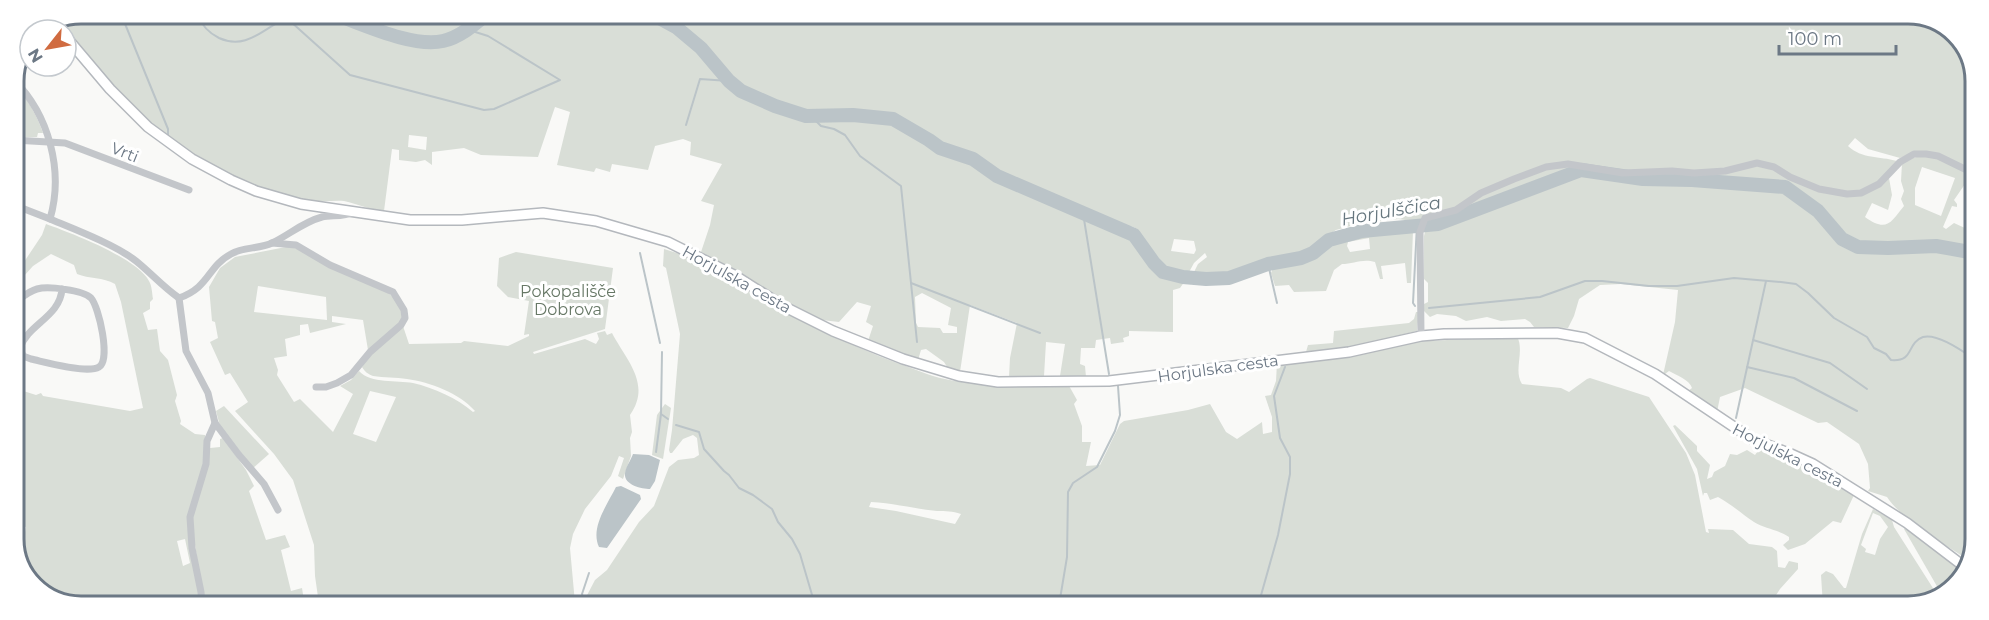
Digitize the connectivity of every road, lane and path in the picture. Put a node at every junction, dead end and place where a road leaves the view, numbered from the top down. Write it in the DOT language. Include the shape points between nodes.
graph roads {
  1 [pos="78,51"];
  2 [pos="24,92"];
  3 [pos="24,141"];
  4 [pos="50,142"];
  5 [pos="1965,169"];
  6 [pos="189,190"];
  7 [pos="24,209"];
  8 [pos="355,211"];
  9 [pos="50,219"];
  10 [pos="272,243"];
  11 [pos="62,289"];
  12 [pos="24,297"];
  13 [pos="179,298"];
  14 [pos="1420,336"];
  15 [pos="24,337"];
  16 [pos="24,356"];
  17 [pos="316,387"];
  18 [pos="215,423"];
  19 [pos="278,510"];
  20 [pos="1960,563"];
  21 [pos="201,596"];
  1 -- 8 [label="street, Horjulska cesta" via="130,110 192,159 264,193 301,204"];
  2 -- 4 [label="street"];
  3 -- 4 [label="street, Vrti"];
  4 -- 6 [label="street, Vrti" via="86,150"];
  4 -- 9 [label="street" via="55,178 55,203"];
  5 -- 14 [label="street" via="1938,156 1914,154 1900,162 1879,184 1861,193 1847,194 1819,189 1757,163 1694,173 1623,173 1568,164 1546,167 1481,193 1455,210 1425,218 1420,232"];
  7 -- 9 [label="street"];
  8 -- 10 [label="street" via="346,216 312,220"];
  8 -- 14 [label="street, Horjulska cesta" via="410,220 543,213 596,221 653,237 688,252 783,306 869,346 977,380 1142,378 1350,352"];
  9 -- 13 [label="street" via="134,259"];
  10 -- 13 [label="street" via="234,252 215,267 199,288"];
  10 -- 17 [label="street" via="296,245 330,265 393,292 404,310 401,325 351,375 326,387"];
  11 -- 12 [label="street" via="36,289"];
  11 -- 15 [label="street" via="57,306"];
  11 -- 16 [label="street" via="88,295 93,300 104,361 100,367 83,369"];
  13 -- 18 [label="street" via="186,351 208,393"];
  14 -- 20 [label="street, Horjulska cesta" via="1536,332 1585,338 1655,374 1752,439 1801,458 1856,490"];
  18 -- 19 [label="street" via="264,484"];
  18 -- 21 [label="street" via="207,441 203,477 190,517"];
}
